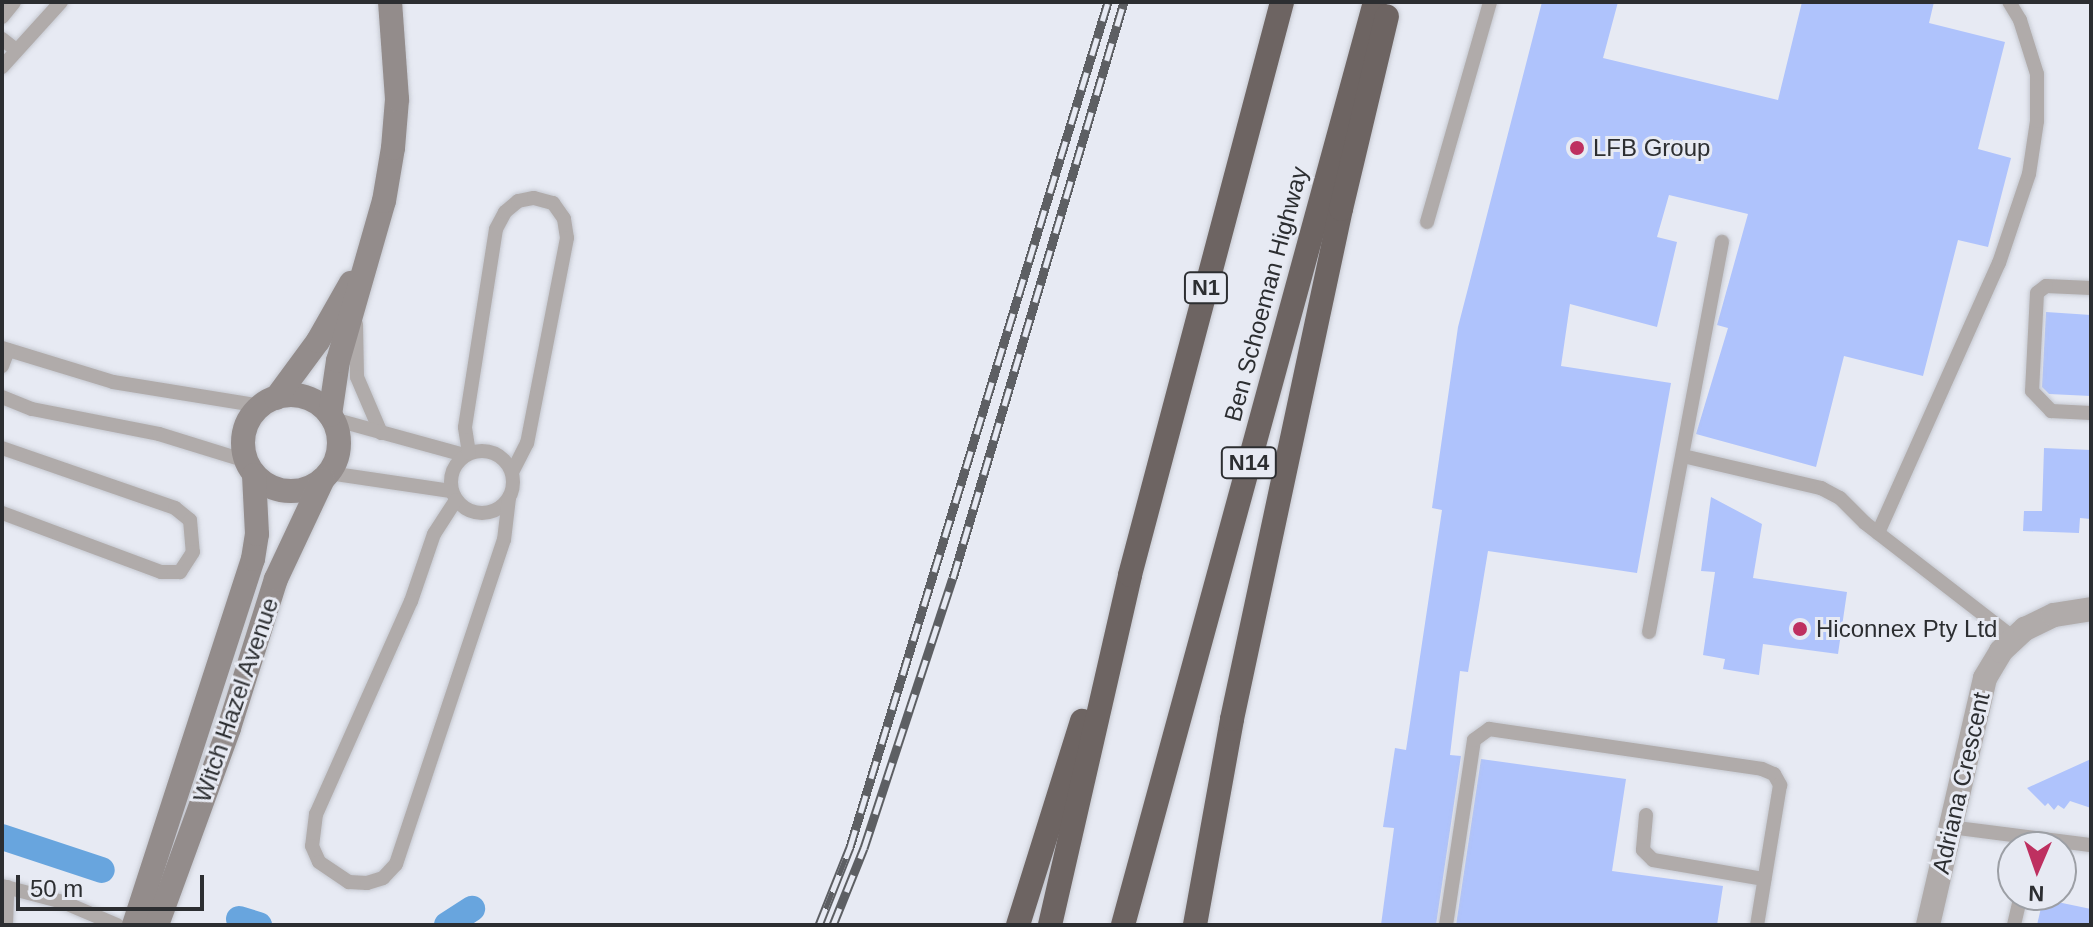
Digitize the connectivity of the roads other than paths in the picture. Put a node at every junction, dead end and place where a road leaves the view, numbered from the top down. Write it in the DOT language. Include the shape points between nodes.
graph roads {
  1 [pos="14,2"];
  2 [pos="61,2"];
  3 [pos="390,2"];
  4 [pos="1282,2"];
  5 [pos="1375,2"];
  6 [pos="1390,2"];
  7 [pos="1490,2"];
  8 [pos="2009,2"];
  9 [pos="2,17"];
  10 [pos="2,39"];
  11 [pos="16,50"];
  12 [pos="2,67"];
  13 [pos="1427,222"];
  14 [pos="1722,242"];
  15 [pos="366,256"];
  16 [pos="2091,288"];
  17 [pos="357,296"];
  18 [pos="5,349"];
  19 [pos="2,366"];
  20 [pos="2,397"];
  21 [pos="268,402"];
  22 [pos="2091,413"];
  23 [pos="331,417"];
  24 [pos="381,433"];
  25 [pos="2,448"];
  26 [pos="467,454"];
  27 [pos="1683,456"];
  28 [pos="250,468"];
  29 [pos="512,472"];
  30 [pos="326,476"];
  31 [pos="454,496"];
  32 [pos="509,498"];
  33 [pos="2,513"];
  34 [pos="1878,533"];
  35 [pos="1130,575"];
  36 [pos="2091,609"];
  37 [pos="1649,632"];
  38 [pos="2015,639"];
  39 [pos="1646,815"];
  40 [pos="1950,827"];
  41 [pos="1997,836"];
  42 [pos="1764,879"];
  43 [pos="4,886"];
  44 [pos="6,925"];
  45 [pos="117,925"];
  46 [pos="134,925"];
  47 [pos="157,925"];
  48 [pos="1018,925"];
  49 [pos="1050,925"];
  50 [pos="1123,925"];
  51 [pos="1195,925"];
  52 [pos="1446,925"];
  53 [pos="1757,925"];
  54 [pos="1928,925"];
  1 -- 9 [label="lane"];
  2 -- 11 [label="lane"];
  3 -- 15 [label="street" via="397,99 393,148 384,201"];
  4 -- 35 [label="highway, N1"];
  5 -- 50 [label="highway, Ben Schoeman Highway / N14"];
  6 -- 51 [label="highway" via="1232,719"];
  7 -- 13 [label="lane"];
  8 -- 34 [label="lane" via="2037,74 2029,174 1999,263"];
  10 -- 11 [label="lane"];
  11 -- 12 [label="lane"];
  14 -- 27 [label="lane"];
  15 -- 17 [label="street"];
  15 -- 21 [label="street" via="318,341"];
  16 -- 22 [label="lane" via="2046,286 2037,293 2032,391 2051,411"];
  17 -- 23 [label="street" via="338,361"];
  17 -- 24 [label="lane" via="357,377"];
  18 -- 19 [label="lane"];
  18 -- 21 [label="lane" via="113,382"];
  20 -- 28 [label="lane" via="32,409 159,434"];
  21 -- 23 [label="street" via="306,398"];
  21 -- 28 [label="street" via="244,431"];
  23 -- 24 [label="lane"];
  23 -- 30 [label="street" via="339,446"];
  24 -- 26 [label="lane"];
  25 -- 33 [label="lane" via="175,508 190,520 193,552 180,572 161,572"];
  26 -- 29 [label="lane" via="489,451"];
  26 -- 29 [label="lane" via="465,427 496,229 518,201 553,203 564,219 567,238 527,443"];
  26 -- 31 [label="lane" via="452,470"];
  27 -- 34 [label="lane" via="1821,488"];
  27 -- 37 [label="lane"];
  28 -- 30 [label="street" via="280,490 310,488"];
  28 -- 46 [label="street, Witch Hazel Avenue" via="257,534 253,559"];
  29 -- 32 [label="lane"];
  30 -- 31 [label="lane"];
  30 -- 47 [label="street, Witch Hazel Avenue" via="276,579 229,728"];
  31 -- 32 [label="lane" via="473,512 483,513"];
  31 -- 32 [label="lane" via="316,814 312,846 319,862 349,882 375,881 396,864 504,540"];
  34 -- 38 [label="lane"];
  35 -- 48 [label="highway"];
  35 -- 49 [label="highway"];
  36 -- 38 [label="street, Adriana Crescent" via="2054,615"];
  38 -- 40 [label="street, Adriana Crescent" via="1985,678"];
  39 -- 42 [label="lane" via="1643,850 1653,860"];
  40 -- 41 [label="lane"];
  40 -- 54 [label="street, Adriana Crescent"];
  42 -- 52 [label="lane" via="1780,785 1774,774 1489,729 1474,740"];
  42 -- 53 [label="lane"];
  43 -- 44 [label="lane"];
  43 -- 45 [label="lane" via="63,902"];
}
